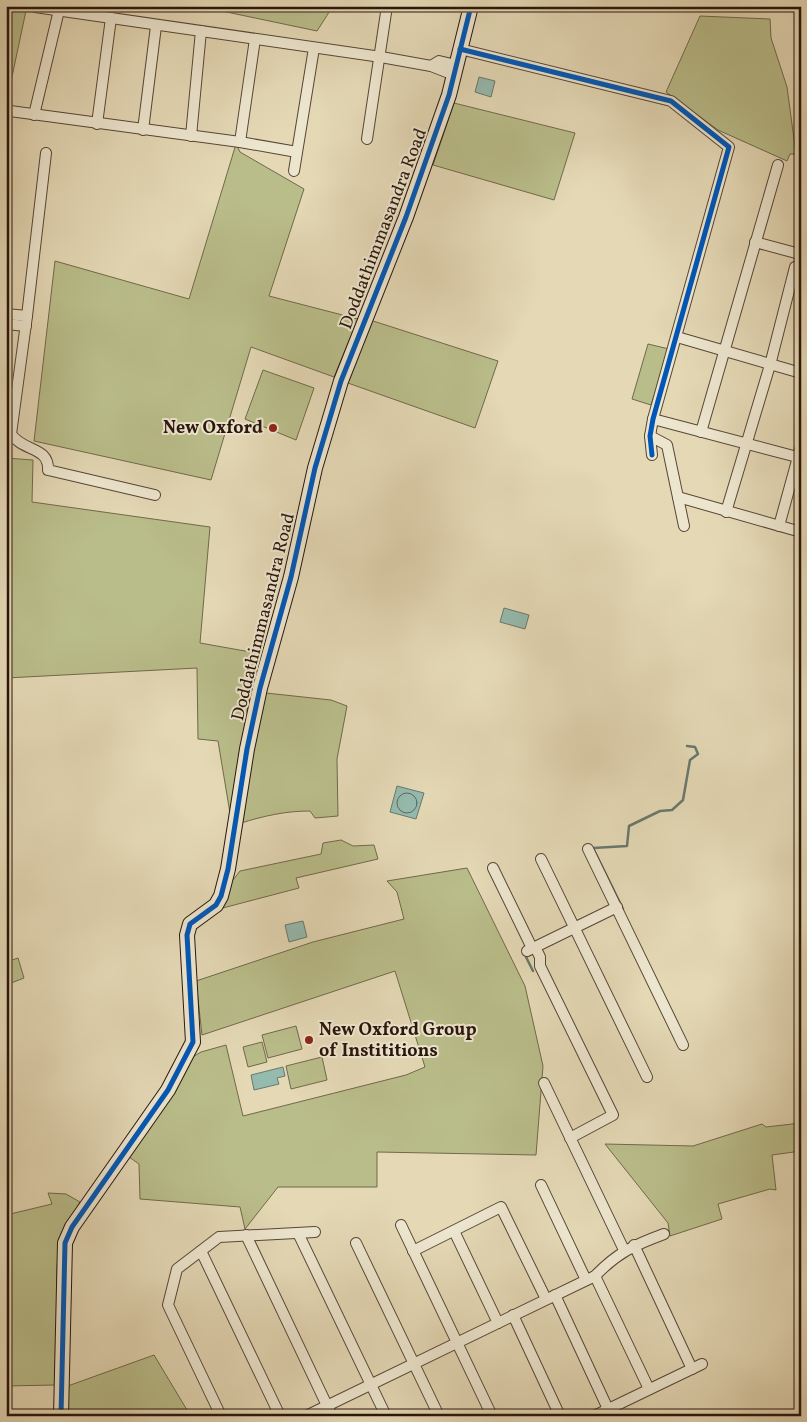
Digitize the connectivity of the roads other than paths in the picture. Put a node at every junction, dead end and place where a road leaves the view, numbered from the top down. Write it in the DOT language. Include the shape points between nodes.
graph roads {
  1 [pos="387,6"];
  2 [pos="470,6"];
  3 [pos="35,7"];
  4 [pos="60,8"];
  5 [pos="111,18"];
  6 [pos="156,26"];
  7 [pos="201,31"];
  8 [pos="256,39"];
  9 [pos="314,48"];
  10 [pos="460,49"];
  11 [pos="381,58"];
  12 [pos="455,70"];
  13 [pos="10,110"];
  14 [pos="34,115"];
  15 [pos="98,124"];
  16 [pos="143,130"];
  17 [pos="191,136"];
  18 [pos="367,139"];
  19 [pos="240,142"];
  20 [pos="298,152"];
  21 [pos="46,153"];
  22 [pos="778,165"];
  23 [pos="294,172"];
  24 [pos="755,242"];
  25 [pos="796,253"];
  26 [pos="795,267"];
  27 [pos="6,314"];
  28 [pos="27,321"];
  29 [pos="6,324"];
  30 [pos="677,337"];
  31 [pos="723,352"];
  32 [pos="770,365"];
  33 [pos="801,373"];
  34 [pos="653,419"];
  35 [pos="702,432"];
  36 [pos="650,436"];
  37 [pos="746,444"];
  38 [pos="801,446"];
  39 [pos="652,455"];
  40 [pos="799,458"];
  41 [pos="155,495"];
  42 [pos="678,497"];
  43 [pos="726,512"];
  44 [pos="684,526"];
  45 [pos="779,526"];
  46 [pos="801,532"];
  47 [pos="588,849"];
  48 [pos="541,859"];
  49 [pos="493,868"];
  50 [pos="617,908"];
  51 [pos="574,928"];
  52 [pos="532,948"];
  53 [pos="683,1045"];
  54 [pos="647,1077"];
  55 [pos="544,1083"];
  56 [pos="570,1138"];
  57 [pos="541,1185"];
  58 [pos="401,1225"];
  59 [pos="454,1231"];
  60 [pos="315,1232"];
  61 [pos="298,1233"];
  62 [pos="664,1234"];
  63 [pos="246,1235"];
  64 [pos="356,1243"];
  65 [pos="634,1245"];
  66 [pos="624,1250"];
  67 [pos="201,1251"];
  68 [pos="413,1251"];
  69 [pos="590,1278"];
  70 [pos="550,1297"];
  71 [pos="513,1316"];
  72 [pos="498,1323"];
  73 [pos="457,1342"];
  74 [pos="414,1363"];
  75 [pos="702,1364"];
  76 [pos="692,1369"];
  77 [pos="371,1384"];
  78 [pos="649,1390"];
  79 [pos="328,1405"];
  80 [pos="608,1409"];
  81 [pos="61,1416"];
  82 [pos="221,1416"];
  83 [pos="280,1416"];
  84 [pos="306,1416"];
  85 [pos="332,1416"];
  86 [pos="386,1416"];
  87 [pos="439,1416"];
  88 [pos="492,1416"];
  89 [pos="560,1416"];
  90 [pos="594,1416"];
  1 -- 11 [label="street"];
  2 -- 10 [label="street, Doddathimmasandra Road"];
  3 -- 4 [label="street"];
  4 -- 5 [label="street"];
  4 -- 14 [label="street"];
  5 -- 6 [label="street"];
  5 -- 15 [label="street"];
  6 -- 7 [label="street"];
  6 -- 16 [label="street"];
  7 -- 8 [label="street"];
  7 -- 17 [label="street"];
  8 -- 9 [label="street"];
  8 -- 19 [label="street"];
  9 -- 11 [label="street"];
  9 -- 20 [label="street"];
  10 -- 12 [label="street, Doddathimmasandra Road"];
  10 -- 30 [label="street" via="671,101 729,147"];
  11 -- 12 [label="street" via="431,66 438,61"];
  11 -- 18 [label="street"];
  12 -- 81 [label="street, Doddathimmasandra Road" via="406,217 341,381 315,468 291,577 260,688 221,896 216,905 190,924 187,935 193,1042 168,1090 72,1227 65,1242"];
  13 -- 14 [label="street"];
  14 -- 15 [label="street"];
  15 -- 16 [label="street"];
  16 -- 17 [label="street"];
  17 -- 19 [label="street"];
  19 -- 20 [label="street"];
  20 -- 23 [label="street"];
  21 -- 28 [label="street"];
  22 -- 24 [label="street"];
  24 -- 25 [label="street"];
  24 -- 31 [label="street"];
  26 -- 32 [label="street"];
  27 -- 28 [label="street"];
  28 -- 29 [label="street"];
  28 -- 41 [label="street" via="11,434 17,442 45,455 48,470"];
  30 -- 31 [label="street"];
  30 -- 34 [label="street"];
  31 -- 32 [label="street"];
  31 -- 35 [label="street"];
  32 -- 33 [label="street"];
  32 -- 37 [label="street"];
  34 -- 35 [label="street"];
  34 -- 36 [label="street"];
  35 -- 37 [label="street"];
  36 -- 39 [label="street"];
  36 -- 42 [label="street" via="668,445"];
  37 -- 40 [label="street"];
  37 -- 43 [label="street"];
  38 -- 40 [label="street"];
  40 -- 45 [label="street"];
  42 -- 43 [label="street"];
  42 -- 44 [label="street"];
  43 -- 45 [label="street"];
  45 -- 46 [label="street"];
  47 -- 50 [label="street"];
  48 -- 51 [label="street"];
  49 -- 52 [label="street"];
  50 -- 51 [label="street"];
  50 -- 53 [label="street"];
  51 -- 52 [label="street"];
  51 -- 54 [label="street"];
  52 -- 56 [label="street" via="540,957 540,966 613,1115"];
  55 -- 56 [label="street"];
  56 -- 66 [label="street"];
  57 -- 69 [label="street"];
  58 -- 68 [label="street"];
  59 -- 68 [label="street"];
  59 -- 70 [label="street" via="501,1207"];
  59 -- 72 [label="street"];
  60 -- 61 [label="street"];
  61 -- 63 [label="street"];
  61 -- 77 [label="street"];
  62 -- 65 [label="street"];
  63 -- 67 [label="street" via="220,1237"];
  63 -- 79 [label="street"];
  64 -- 74 [label="street"];
  65 -- 66 [label="street"];
  65 -- 76 [label="street"];
  66 -- 69 [label="street"];
  67 -- 82 [label="street" via="178,1269 168,1305"];
  67 -- 83 [label="street"];
  68 -- 73 [label="street"];
  69 -- 70 [label="street"];
  69 -- 78 [label="street"];
  70 -- 71 [label="street"];
  70 -- 80 [label="street"];
  71 -- 72 [label="street"];
  71 -- 89 [label="street"];
  72 -- 73 [label="street"];
  73 -- 74 [label="street"];
  73 -- 88 [label="street"];
  74 -- 77 [label="street"];
  74 -- 87 [label="street"];
  75 -- 76 [label="street"];
  76 -- 78 [label="street"];
  77 -- 79 [label="street"];
  77 -- 86 [label="street"];
  78 -- 80 [label="street"];
  79 -- 84 [label="street"];
  79 -- 85 [label="street"];
  80 -- 90 [label="street"];
}
